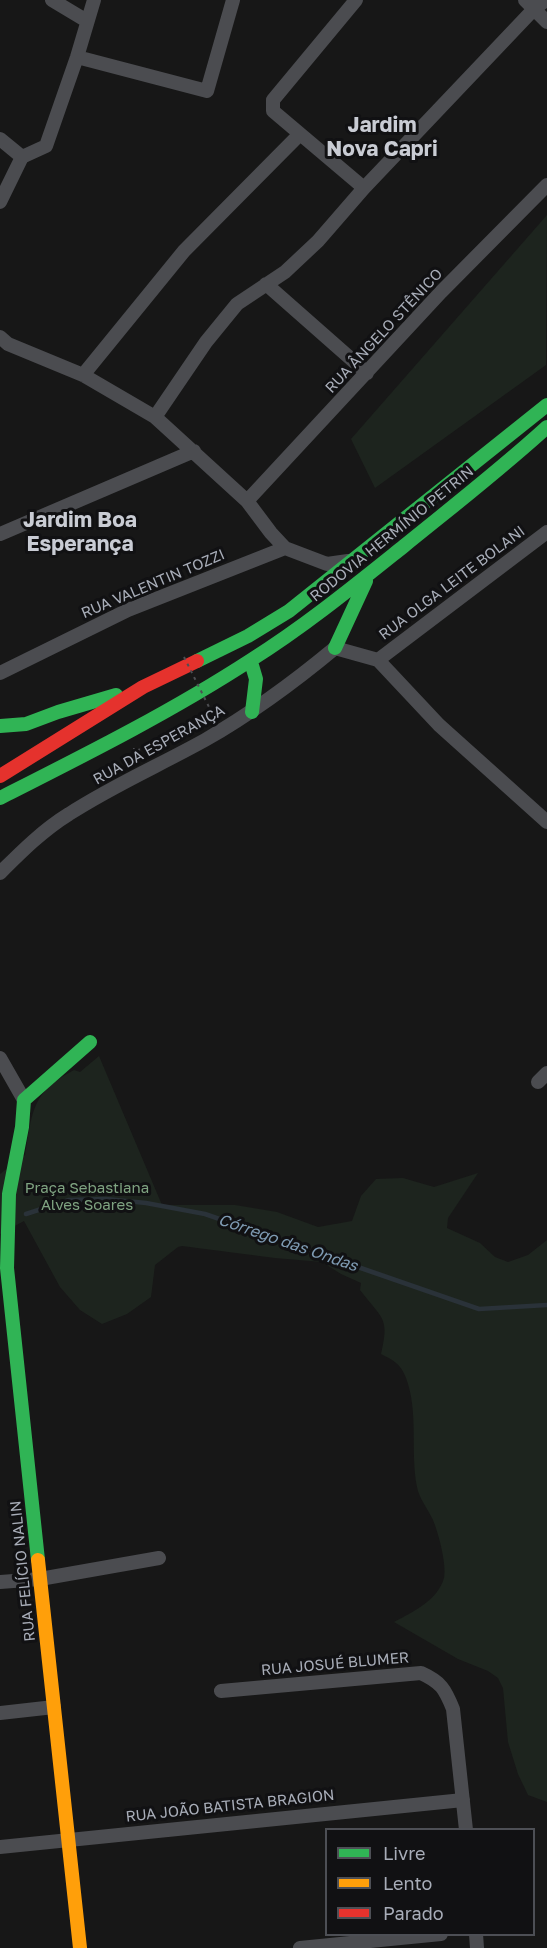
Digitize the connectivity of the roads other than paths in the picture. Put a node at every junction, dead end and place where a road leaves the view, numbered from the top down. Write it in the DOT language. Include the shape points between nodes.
graph roads {
  1 [pos="52,0"];
  2 [pos="94,0"];
  3 [pos="233,0"];
  4 [pos="357,0"];
  5 [pos="546,0"];
  6 [pos="530,5"];
  7 [pos="87,21"];
  8 [pos="547,22"];
  9 [pos="77,57"];
  10 [pos="300,134"];
  11 [pos="0,139"];
  12 [pos="22,157"];
  13 [pos="547,185"];
  14 [pos="364,188"];
  15 [pos="0,202"];
  16 [pos="266,284"];
  17 [pos="3,342"];
  18 [pos="367,373"];
  19 [pos="83,375"];
  20 [pos="547,405"];
  21 [pos="155,417"];
  22 [pos="547,427"];
  23 [pos="194,451"];
  24 [pos="247,501"];
  25 [pos="547,532"];
  26 [pos="0,534"];
  27 [pos="285,548"];
  28 [pos="350,561"];
  29 [pos="369,574"];
  30 [pos="335,648"];
  31 [pos="378,660"];
  32 [pos="251,662"];
  33 [pos="1,668"];
  34 [pos="143,687"];
  35 [pos="252,712"];
  36 [pos="0,726"];
  37 [pos="49,774"];
  38 [pos="0,776"];
  39 [pos="0,798"];
  40 [pos="0,804"];
  41 [pos="547,822"];
  42 [pos="0,873"];
  43 [pos="90,1042"];
  44 [pos="0,1058"];
  45 [pos="24,1100"];
  46 [pos="159,1558"];
  47 [pos="40,1579"];
  48 [pos="0,1582"];
  49 [pos="221,1691"];
  50 [pos="54,1707"];
  51 [pos="0,1713"];
  52 [pos="463,1800"];
  53 [pos="466,1828"];
  54 [pos="67,1839"];
  55 [pos="0,1847"];
  56 [pos="430,1936"];
  57 [pos="80,1948"];
  58 [pos="300,1948"];
  1 -- 7 [label="street"];
  2 -- 7 [label="street"];
  3 -- 9 [label="street" via="207,91"];
  4 -- 10 [label="street" via="273,100 273,111"];
  5 -- 6 [label="street"];
  6 -- 8 [label="street"];
  6 -- 14 [label="street"];
  7 -- 9 [label="street"];
  9 -- 12 [label="street" via="46,146"];
  10 -- 14 [label="street"];
  10 -- 19 [label="street" via="184,250"];
  11 -- 12 [label="street"];
  12 -- 15 [label="street"];
  13 -- 18 [label="street, RUA ÂNGELO STÊNICO"];
  14 -- 16 [label="street" via="318,241"];
  16 -- 18 [label="street"];
  16 -- 21 [label="street" via="237,304"];
  17 -- 19 [label="street"];
  18 -- 24 [label="street, RUA ÂNGELO STÊNICO"];
  19 -- 21 [label="street"];
  20 -- 28 [label="main road, RODOVIA HERMÍNIO PETRIN"];
  21 -- 23 [label="street"];
  22 -- 29 [label="main road, RODOVIA HERMÍNIO PETRIN"];
  23 -- 24 [label="street"];
  23 -- 26 [label="street"];
  24 -- 27 [label="street"];
  25 -- 31 [label="street, RUA OLGA LEITE BOLANI"];
  27 -- 28 [label="street" via="327,564"];
  27 -- 33 [label="street, RUA VALENTIN TOZZI" via="128,610"];
  28 -- 34 [label="main road, RODOVIA HERMÍNIO PETRIN" via="303,601 248,636"];
  29 -- 30 [label="main road"];
  29 -- 32 [label="main road, RODOVIA HERMÍNIO PETRIN"];
  30 -- 31 [label="street"];
  30 -- 35 [label="street, RUA DA ESPERANÇA"];
  31 -- 41 [label="street" via="440,725"];
  32 -- 35 [label="main road" via="256,680"];
  32 -- 37 [label="main road, RODOVIA HERMÍNIO PETRIN" via="162,715"];
  34 -- 36 [label="main road" via="26,724"];
  34 -- 38 [label="main road, RODOVIA HERMÍNIO PETRIN"];
  35 -- 42 [label="street, RUA DA ESPERANÇA" via="69,814"];
  37 -- 39 [label="main road, RODOVIA HERMÍNIO PETRIN"];
  37 -- 40 [label="main road"];
  43 -- 45 [label="main road"];
  44 -- 45 [label="street"];
  45 -- 47 [label="main road, RUA FELÍCIO NALIN" via="22,1137 8,1197 7,1268"];
  46 -- 47 [label="street"];
  47 -- 48 [label="street"];
  47 -- 50 [label="main road, RUA FELÍCIO NALIN"];
  49 -- 52 [label="street, RUA JOSUÉ BLUMER" via="421,1673 436,1680 446,1691 453,1709"];
  50 -- 51 [label="street"];
  50 -- 54 [label="main road, RUA FELÍCIO NALIN"];
  52 -- 53 [label="street"];
  52 -- 54 [label="street, RUA JOÃO BATISTA BRAGION"];
  54 -- 55 [label="street, RUA JOÃO BATISTA BRAGION"];
  54 -- 57 [label="main road, RUA FELÍCIO NALIN"];
  56 -- 58 [label="street"];
}
